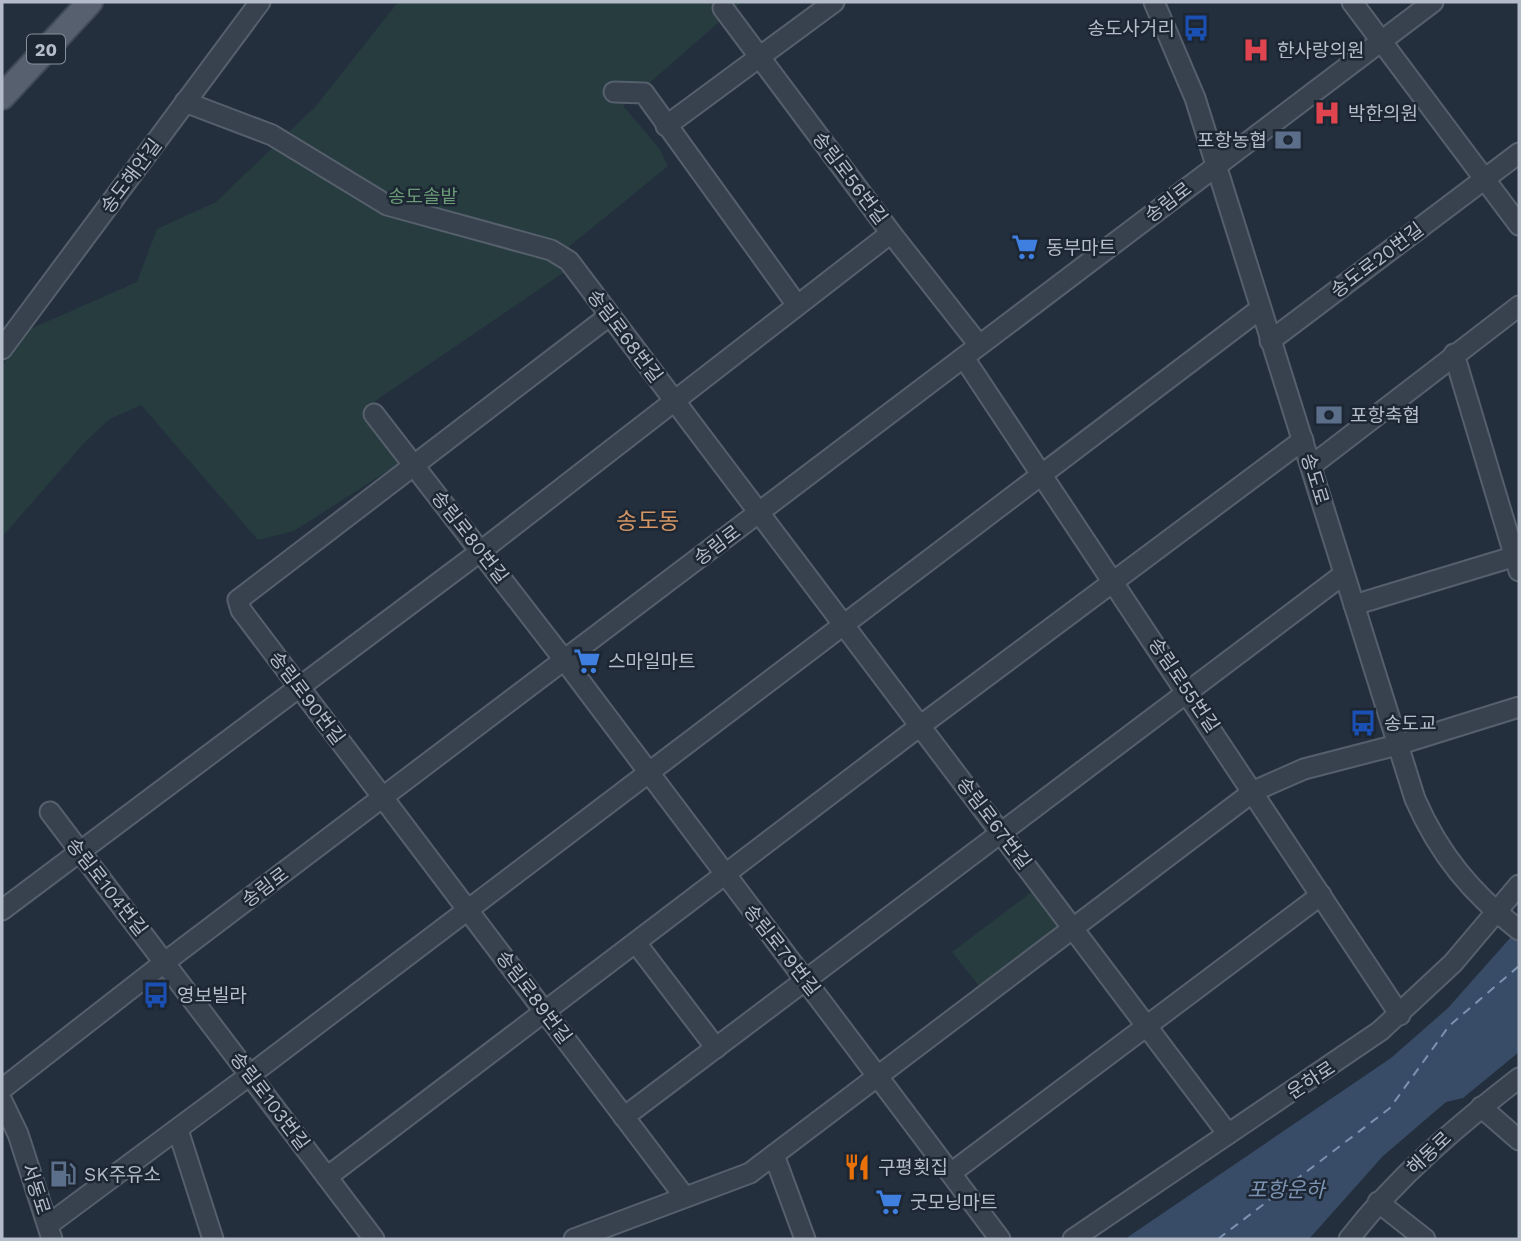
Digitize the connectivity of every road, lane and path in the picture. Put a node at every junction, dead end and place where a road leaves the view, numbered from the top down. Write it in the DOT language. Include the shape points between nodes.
graph roads {
  1 [pos="90,2"];
  2 [pos="260,2"];
  3 [pos="834,2"];
  4 [pos="1154,2"];
  5 [pos="1352,2"];
  6 [pos="1433,2"];
  7 [pos="723,8"];
  8 [pos="1381,41"];
  9 [pos="761,58"];
  10 [pos="614,92"];
  11 [pos="2,97"];
  12 [pos="185,102"];
  13 [pos="666,126"];
  14 [pos="1519,153"];
  15 [pos="1216,166"];
  16 [pos="1485,180"];
  17 [pos="1519,225"];
  18 [pos="891,233"];
  19 [pos="797,305"];
  20 [pos="1519,306"];
  21 [pos="1259,309"];
  22 [pos="609,316"];
  23 [pos="1270,341"];
  24 [pos="2,349"];
  25 [pos="972,352"];
  26 [pos="1454,354"];
  27 [pos="674,401"];
  28 [pos="374,414"];
  29 [pos="1303,440"];
  30 [pos="413,464"];
  31 [pos="1311,466"];
  32 [pos="1041,474"];
  33 [pos="759,513"];
  34 [pos="481,551"];
  35 [pos="1518,561"];
  36 [pos="1344,574"];
  37 [pos="1114,581"];
  38 [pos="1354,605"];
  39 [pos="843,624"];
  40 [pos="565,660"];
  41 [pos="298,685"];
  42 [pos="1187,691"];
  43 [pos="1519,707"];
  44 [pos="920,726"];
  45 [pos="1397,745"];
  46 [pos="648,772"];
  47 [pos="1254,791"];
  48 [pos="383,798"];
  49 [pos="50,812"];
  50 [pos="1002,832"];
  51 [pos="80,851"];
  52 [pos="725,876"];
  53 [pos="1519,885"];
  54 [pos="1321,895"];
  55 [pos="2,910"];
  56 [pos="467,910"];
  57 [pos="1497,913"];
  58 [pos="1075,929"];
  59 [pos="1518,929"];
  60 [pos="636,943"];
  61 [pos="165,962"];
  62 [pos="806,980"];
  63 [pos="545,1012"];
  64 [pos="1400,1015"];
  65 [pos="1147,1026"];
  66 [pos="716,1048"];
  67 [pos="250,1075"];
  68 [pos="878,1076"];
  69 [pos="1519,1078"];
  70 [pos="2,1090"];
  71 [pos="2,1101"];
  72 [pos="1481,1107"];
  73 [pos="624,1116"];
  74 [pos="178,1130"];
  75 [pos="1228,1134"];
  76 [pos="1519,1140"];
  77 [pos="774,1154"];
  78 [pos="951,1173"];
  79 [pos="327,1177"];
  80 [pos="684,1196"];
  81 [pos="1378,1202"];
  82 [pos="50,1232"];
  83 [pos="213,1239"];
  84 [pos="374,1239"];
  85 [pos="574,1239"];
  86 [pos="804,1239"];
  87 [pos="1000,1239"];
  88 [pos="1073,1239"];
  89 [pos="1349,1239"];
  90 [pos="1425,1239"];
  1 -- 11 [label="main road, 20"];
  2 -- 12 [label="street, 송도해안길"];
  3 -- 9 [label="street"];
  4 -- 15 [label="street, 송도로" via="1184,68"];
  5 -- 8 [label="street"];
  6 -- 8 [label="street, 송림로"];
  7 -- 9 [label="street, 송림로56번길"];
  8 -- 15 [label="street, 송림로"];
  8 -- 16 [label="street"];
  9 -- 13 [label="street"];
  9 -- 18 [label="street, 송림로56번길"];
  10 -- 13 [label="street" via="644,93"];
  12 -- 22 [label="street, 송림로68번길" via="272,135 387,205 561,254"];
  12 -- 24 [label="street, 송도해안길"];
  13 -- 19 [label="street"];
  14 -- 16 [label="street, 송도로20번길"];
  15 -- 21 [label="street, 송도로"];
  15 -- 25 [label="street, 송림로"];
  16 -- 17 [label="street"];
  16 -- 23 [label="street, 송도로20번길"];
  18 -- 19 [label="street"];
  18 -- 25 [label="street, 송림로56번길"];
  19 -- 27 [label="street"];
  20 -- 26 [label="street"];
  21 -- 23 [label="street, 송도로"];
  21 -- 32 [label="street"];
  22 -- 27 [label="street, 송림로68번길"];
  22 -- 30 [label="street"];
  23 -- 29 [label="street, 송도로"];
  25 -- 32 [label="street, 송림로55번길"];
  25 -- 33 [label="street, 송림로"];
  26 -- 31 [label="street"];
  26 -- 35 [label="street"];
  27 -- 33 [label="street, 송림로68번길"];
  27 -- 34 [label="street"];
  28 -- 30 [label="street, 송림로80번길"];
  29 -- 31 [label="street, 송도로"];
  29 -- 37 [label="street"];
  30 -- 34 [label="street, 송림로80번길"];
  30 -- 41 [label="street, 송림로90번길" via="240,596 241,610"];
  31 -- 36 [label="street, 송도로"];
  32 -- 37 [label="street, 송림로55번길"];
  32 -- 39 [label="street"];
  33 -- 39 [label="street, 송림로67번길"];
  33 -- 40 [label="street, 송림로"];
  34 -- 40 [label="street, 송림로80번길"];
  34 -- 41 [label="street"];
  35 -- 38 [label="street"];
  36 -- 38 [label="street, 송도로"];
  36 -- 42 [label="street"];
  37 -- 42 [label="street, 송림로55번길"];
  37 -- 44 [label="street"];
  38 -- 45 [label="street, 송도로"];
  39 -- 44 [label="street, 송림로67번길"];
  39 -- 46 [label="street"];
  40 -- 46 [label="street, 송림로79번길"];
  40 -- 48 [label="street, 송림로"];
  41 -- 48 [label="street, 송림로90번길"];
  41 -- 51 [label="street"];
  42 -- 47 [label="street, 송림로55번길"];
  42 -- 50 [label="street"];
  43 -- 45 [label="street"];
  44 -- 50 [label="street, 송림로67번길"];
  44 -- 52 [label="street"];
  45 -- 47 [label="street" via="1304,769"];
  45 -- 57 [label="street, 송도로" via="1435,841 1461,878"];
  46 -- 52 [label="street, 송림로79번길"];
  46 -- 56 [label="street"];
  47 -- 54 [label="street, 송림로55번길"];
  47 -- 58 [label="street"];
  48 -- 56 [label="street, 송림로89번길"];
  48 -- 61 [label="street, 송림로"];
  49 -- 51 [label="street, 송림로104번길"];
  50 -- 58 [label="street, 송림로67번길"];
  50 -- 62 [label="street"];
  51 -- 55 [label="street"];
  51 -- 61 [label="street, 송림로104번길"];
  52 -- 60 [label="street"];
  52 -- 62 [label="street, 송림로79번길"];
  53 -- 57 [label="street, 운하로"];
  54 -- 64 [label="street, 송림로55번길"];
  54 -- 65 [label="street"];
  56 -- 63 [label="street, 송림로89번길"];
  56 -- 67 [label="street"];
  57 -- 59 [label="street, 송도로"];
  57 -- 64 [label="street, 운하로"];
  58 -- 65 [label="street, 송림로67번길"];
  58 -- 68 [label="street"];
  60 -- 63 [label="street"];
  60 -- 66 [label="street"];
  61 -- 67 [label="street, 송림로103번길"];
  61 -- 70 [label="street, 송림로"];
  62 -- 66 [label="street"];
  62 -- 68 [label="street, 송림로79번길"];
  63 -- 73 [label="street, 송림로89번길"];
  63 -- 79 [label="street"];
  64 -- 75 [label="street, 운하로"];
  65 -- 75 [label="street, 송림로67번길"];
  65 -- 78 [label="street"];
  66 -- 73 [label="street"];
  67 -- 74 [label="street"];
  67 -- 79 [label="street, 송림로103번길"];
  68 -- 77 [label="street"];
  68 -- 78 [label="street, 송림로79번길"];
  69 -- 72 [label="street, 해동로"];
  71 -- 82 [label="street, 서동로" via="15,1126"];
  72 -- 76 [label="street"];
  72 -- 81 [label="street, 해동로"];
  73 -- 80 [label="street, 송림로89번길"];
  74 -- 82 [label="street"];
  74 -- 83 [label="street"];
  75 -- 88 [label="street, 운하로"];
  77 -- 80 [label="street" via="750,1173"];
  77 -- 86 [label="street"];
  78 -- 87 [label="street, 송림로79번길"];
  79 -- 84 [label="street, 송림로103번길"];
  80 -- 85 [label="street"];
  81 -- 89 [label="street, 해동로"];
  81 -- 90 [label="street"];
}
